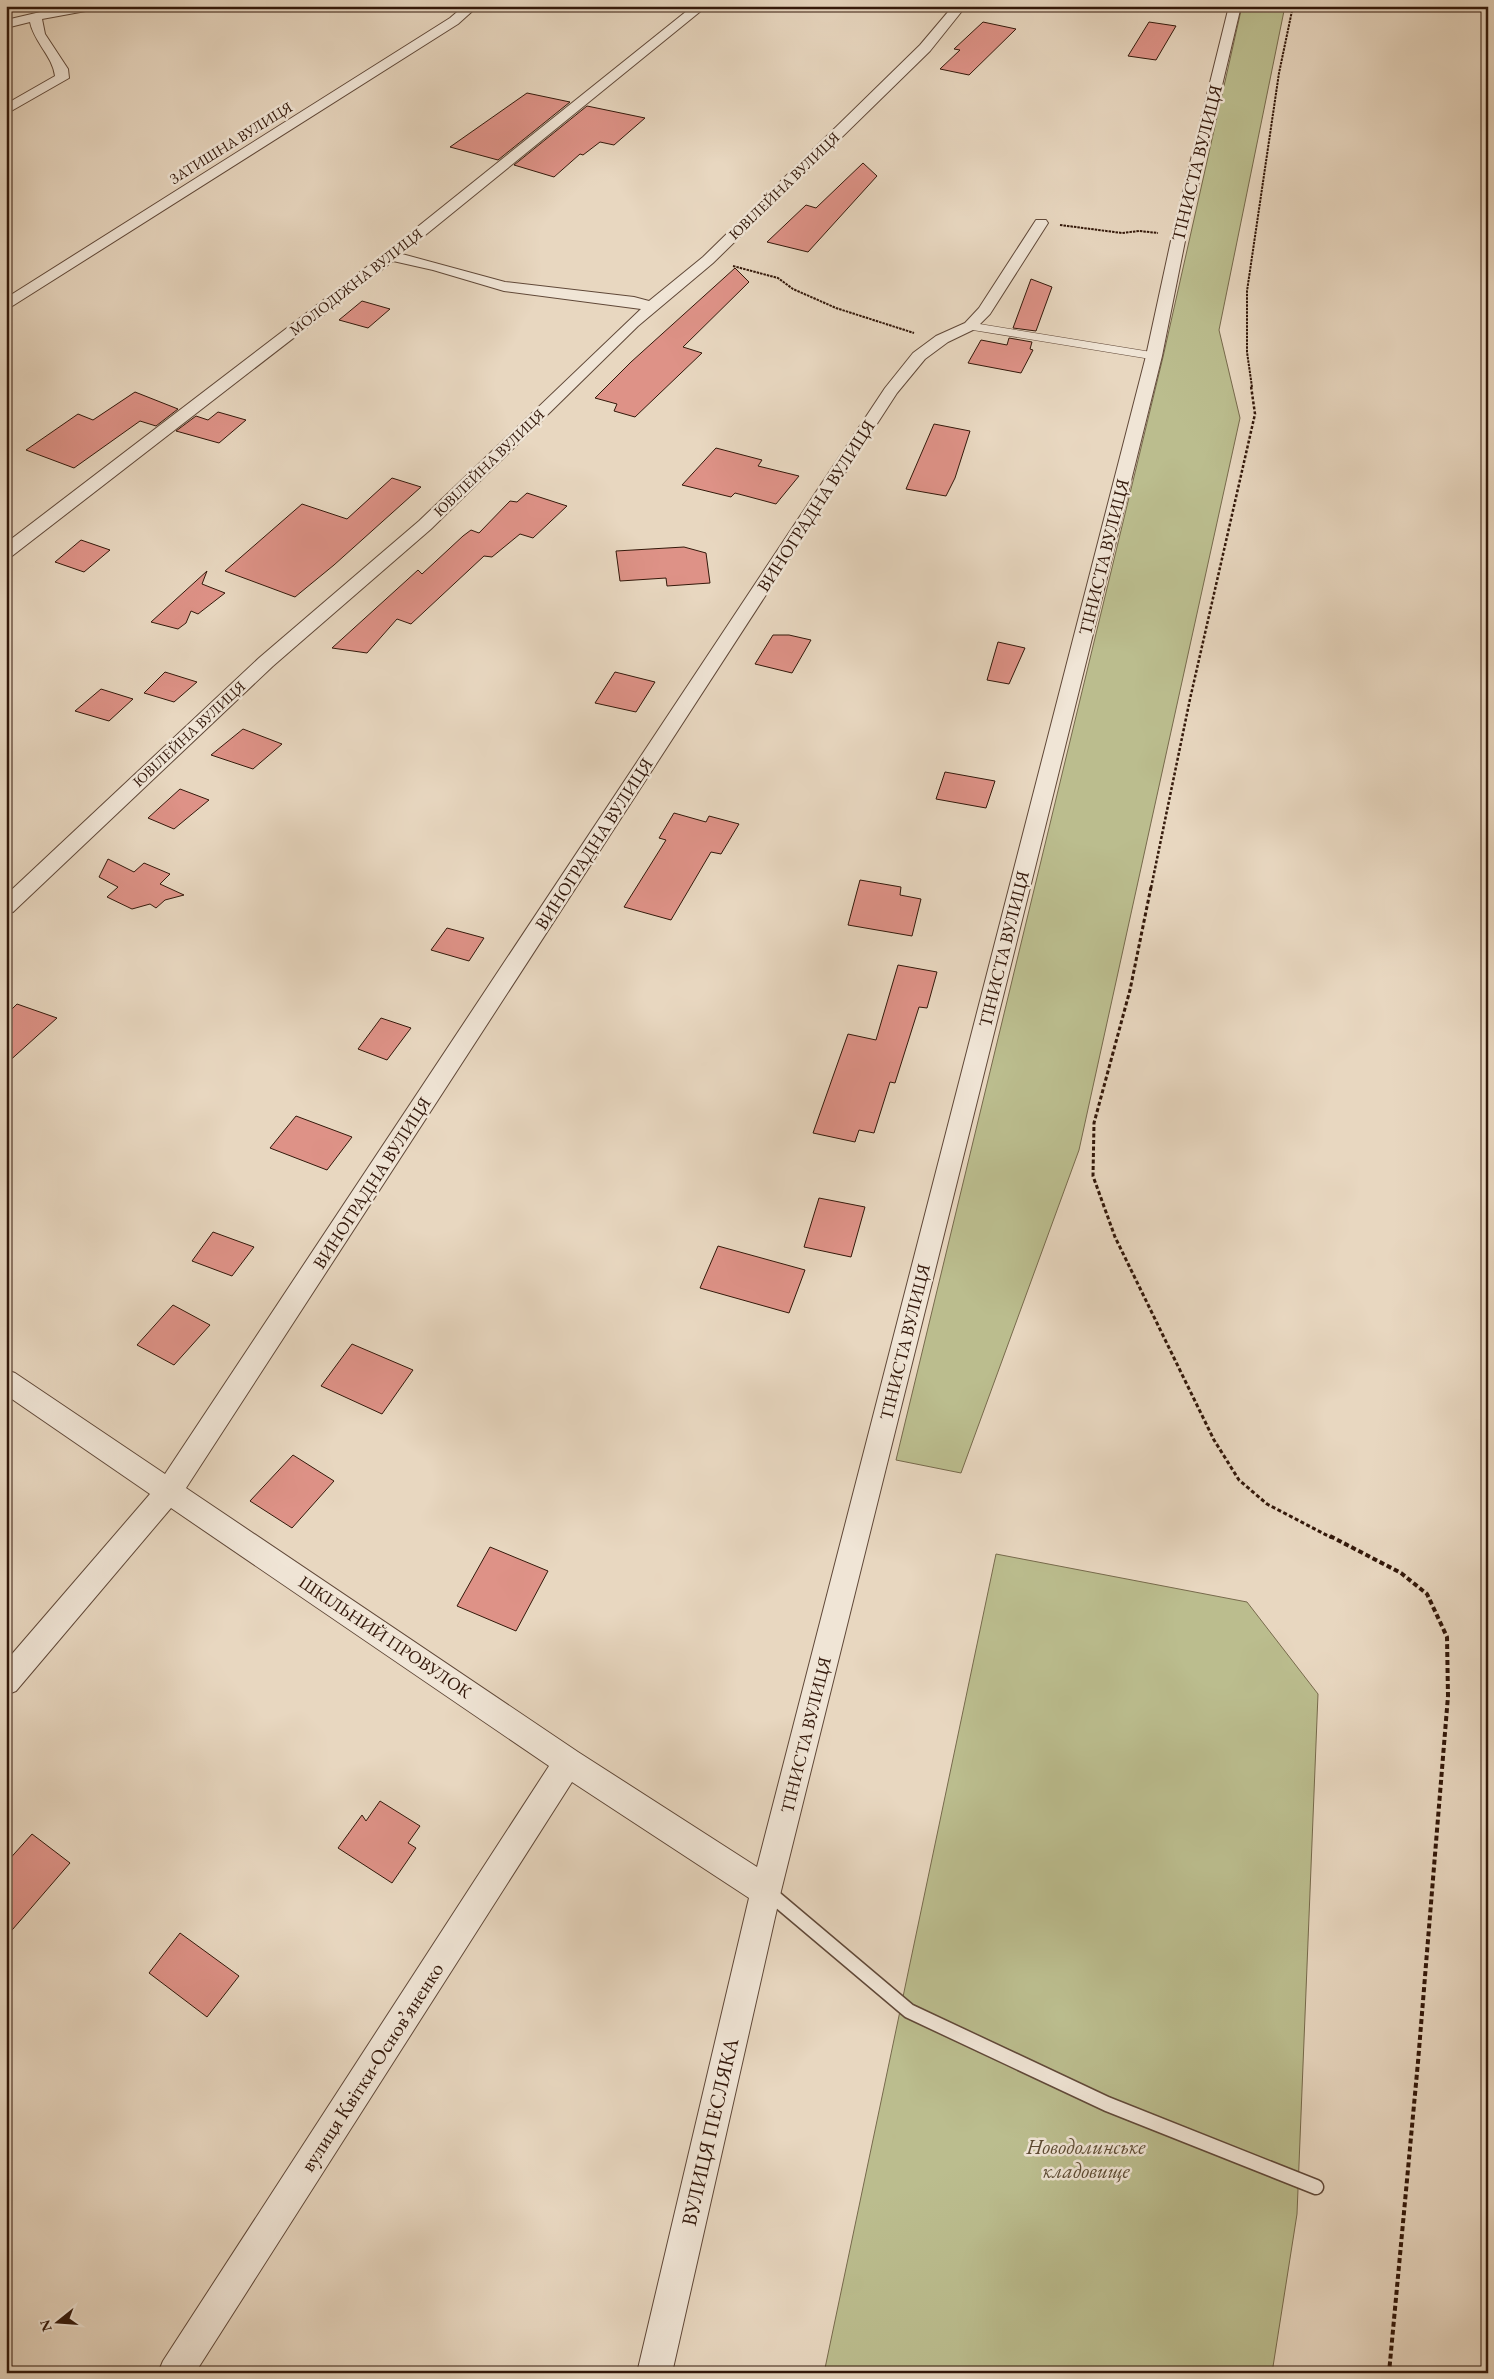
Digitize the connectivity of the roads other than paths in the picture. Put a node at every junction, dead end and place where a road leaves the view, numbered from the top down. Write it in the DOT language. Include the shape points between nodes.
graph roads {
  1 [pos="91,6"];
  2 [pos="472,6"];
  3 [pos="701,6"];
  4 [pos="960,6"];
  5 [pos="1235,6"];
  6 [pos="36,17"];
  7 [pos="6,24"];
  8 [pos="6,110"];
  9 [pos="1041,223"];
  10 [pos="390,256"];
  11 [pos="6,305"];
  12 [pos="652,306"];
  13 [pos="970,326"];
  14 [pos="1154,356"];
  15 [pos="6,552"];
  16 [pos="6,906"];
  17 [pos="6,1381"];
  18 [pos="170,1490"];
  19 [pos="6,1682"];
  20 [pos="568,1762"];
  21 [pos="766,1891"];
  22 [pos="1316,2187"];
  23 [pos="176,2373"];
  24 [pos="654,2373"];
  1 -- 6 [label="street"];
  2 -- 11 [label="street, ЗАТИШНА ВУЛИЦЯ" via="454,21"];
  3 -- 10 [label="street, МОЛОДІЖНА ВУЛИЦЯ"];
  4 -- 12 [label="street, ЮВІЛЕЙНА ВУЛИЦЯ" via="924,48 708,260"];
  5 -- 14 [label="street, ТІНИСТА ВУЛИЦЯ" via="1179,236"];
  6 -- 7 [label="street"];
  6 -- 8 [label="street" via="39,34 61,70 62,78"];
  9 -- 13 [label="street, ВИНОГРАДНА ВУЛИЦЯ" via="985,311"];
  10 -- 12 [label="street" via="504,286"];
  10 -- 15 [label="street, МОЛОДІЖНА ВУЛИЦЯ"];
  12 -- 16 [label="street, ЮВІЛЕЙНА ВУЛИЦЯ" via="425,525 266,662"];
  13 -- 14 [label="lane"];
  13 -- 18 [label="street, ВИНОГРАДНА ВУЛИЦЯ" via="918,356 891,391"];
  14 -- 21 [label="street, ТІНИСТА ВУЛИЦЯ"];
  17 -- 18 [label="street, ШКІЛЬНИЙ ПРОВУЛОК"];
  18 -- 19 [label="street, ВИНОГРАДНА ВУЛИЦЯ"];
  18 -- 20 [label="street, ШКІЛЬНИЙ ПРОВУЛОК"];
  20 -- 21 [label="street, ШКІЛЬНИЙ ПРОВУЛОК"];
  20 -- 23 [label="street, вулиця Квітки-Основʼяненко"];
  21 -- 22 [label="lane" via="909,2011 1107,2104"];
  21 -- 24 [label="street, ВУЛИЦЯ ПЕСЛЯКА"];
}
